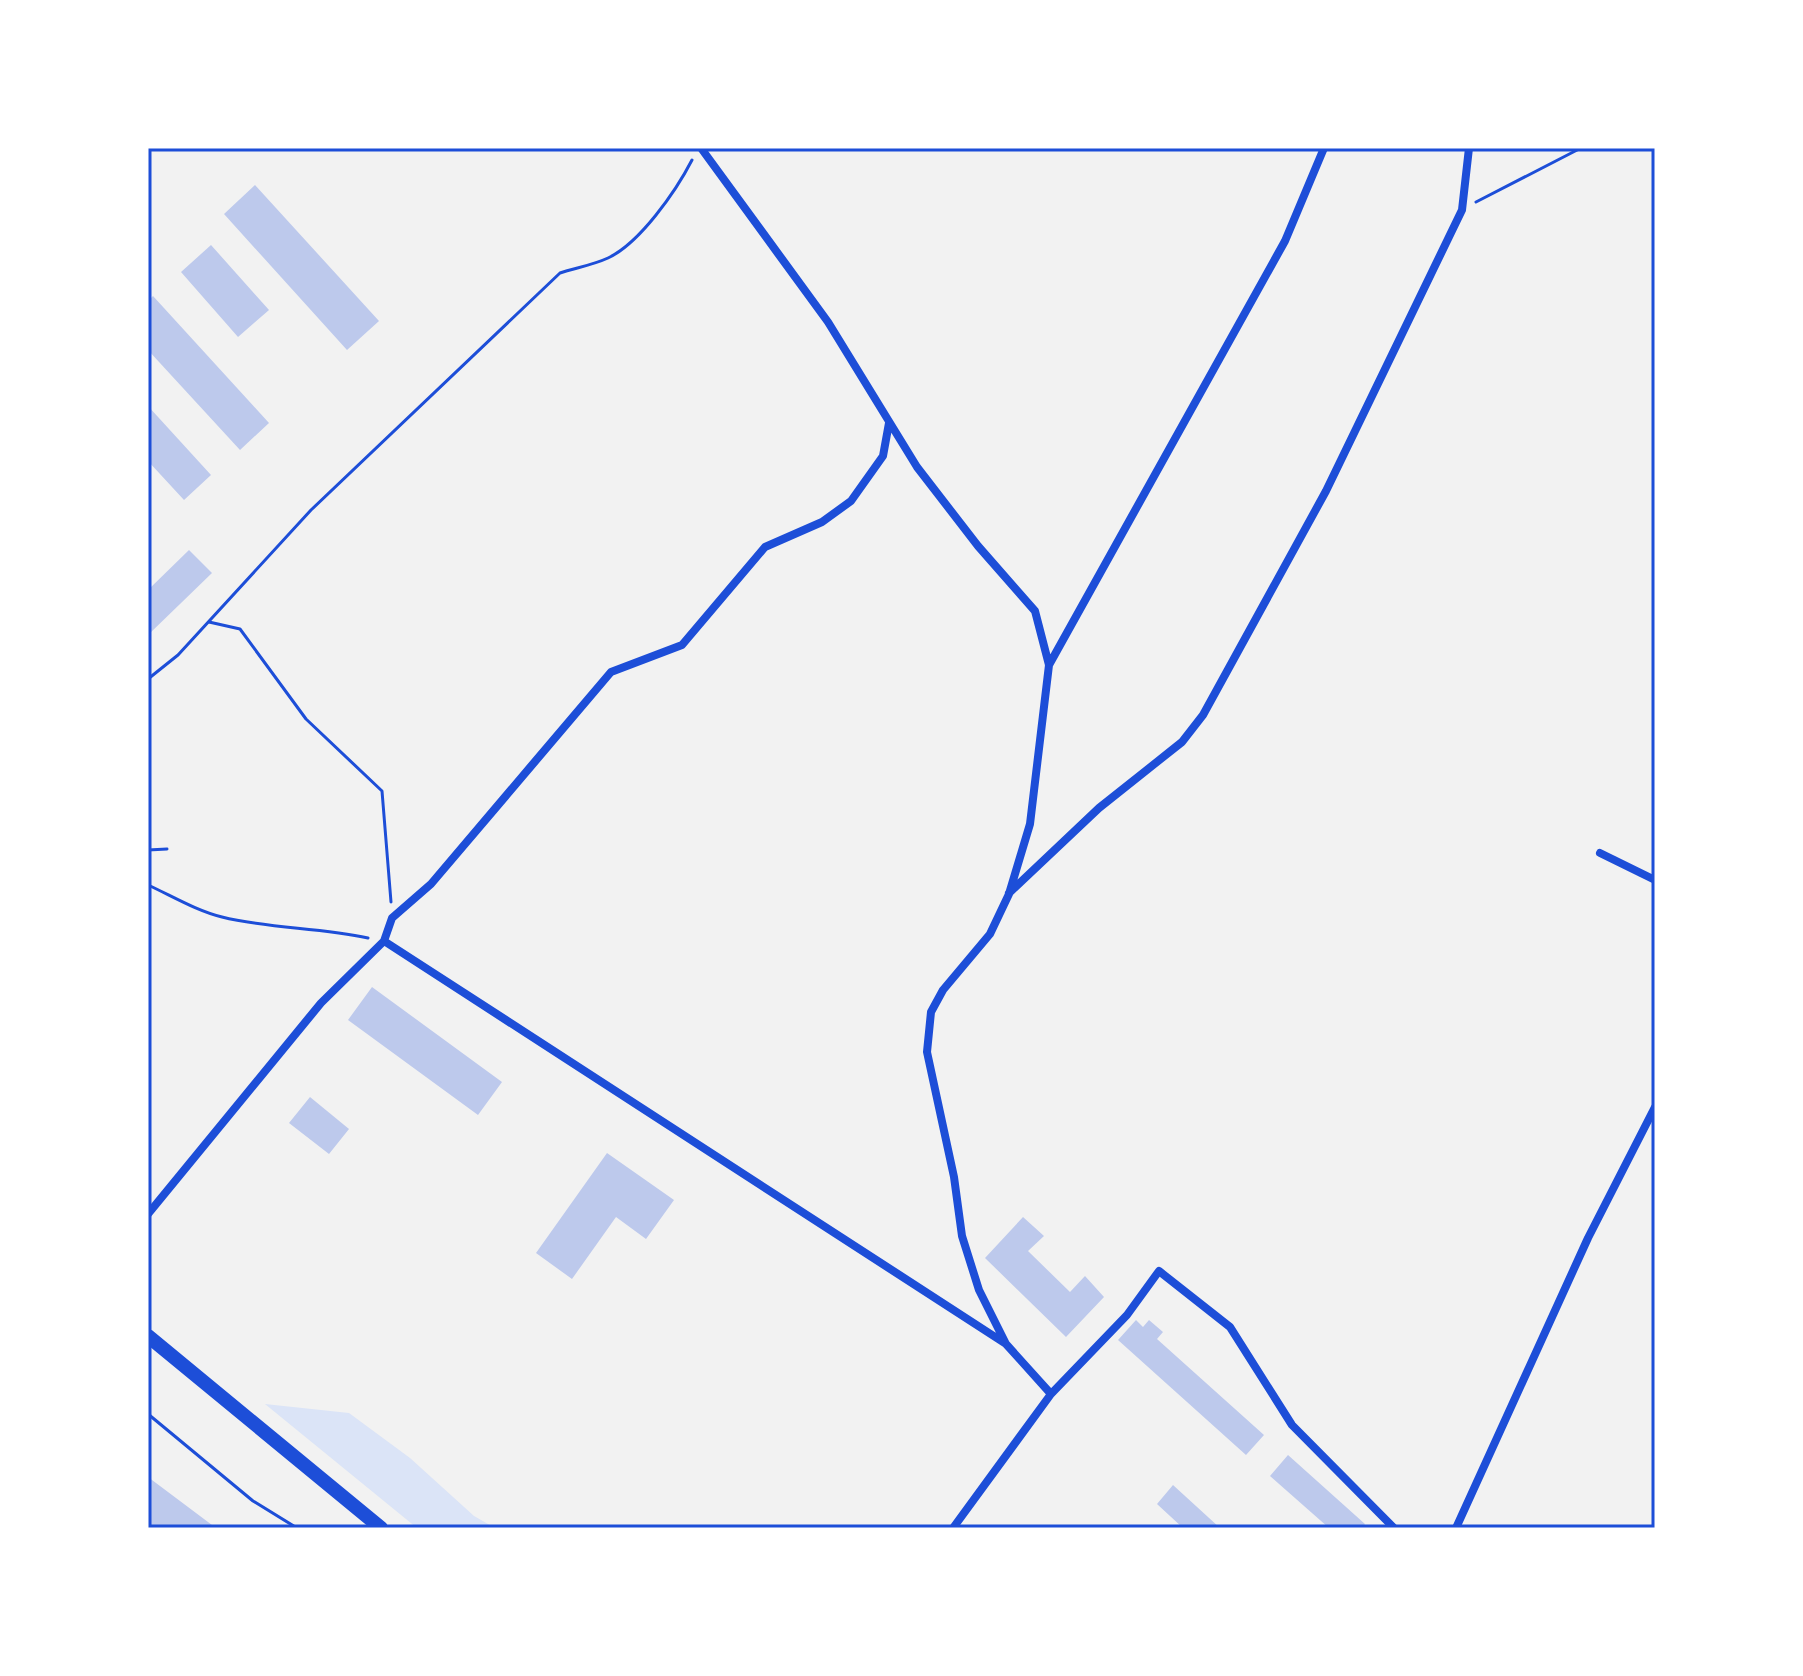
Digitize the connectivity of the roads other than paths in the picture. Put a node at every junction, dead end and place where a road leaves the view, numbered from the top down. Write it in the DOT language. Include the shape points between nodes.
graph roads {
  1 [pos="699,148"];
  2 [pos="1324,148"];
  3 [pos="1469,148"];
  4 [pos="889,423"];
  5 [pos="1049,665"];
  6 [pos="1600,853"];
  7 [pos="1655,880"];
  8 [pos="1009,894"];
  9 [pos="384,941"];
  10 [pos="1655,1107"];
  11 [pos="148,1214"];
  12 [pos="148,1336"];
  13 [pos="1006,1344"];
  14 [pos="1051,1394"];
  15 [pos="381,1528"];
  16 [pos="953,1528"];
  17 [pos="1394,1528"];
  18 [pos="1456,1528"];
  1 -- 4 [label="street" via="828,322"];
  2 -- 5 [label="street" via="1285,241"];
  3 -- 8 [label="street" via="1462,210 1326,491 1203,715 1182,742 1099,808"];
  4 -- 5 [label="street" via="978,546 1035,611"];
  4 -- 9 [label="street" via="883,456 851,501 822,522 765,547 682,645 611,672 431,884 392,918"];
  5 -- 8 [label="street" via="1030,824"];
  6 -- 7 [label="street"];
  8 -- 13 [label="street" via="990,934 931,1012 927,1052 962,1236 979,1290"];
  9 -- 11 [label="street" via="321,1003"];
  9 -- 13 [label="street"];
  10 -- 18 [label="street" via="1588,1238"];
  12 -- 15 [label="main road"];
  13 -- 14 [label="street"];
  14 -- 16 [label="street"];
  14 -- 17 [label="street" via="1127,1315 1159,1271 1230,1327 1292,1425"];
}
